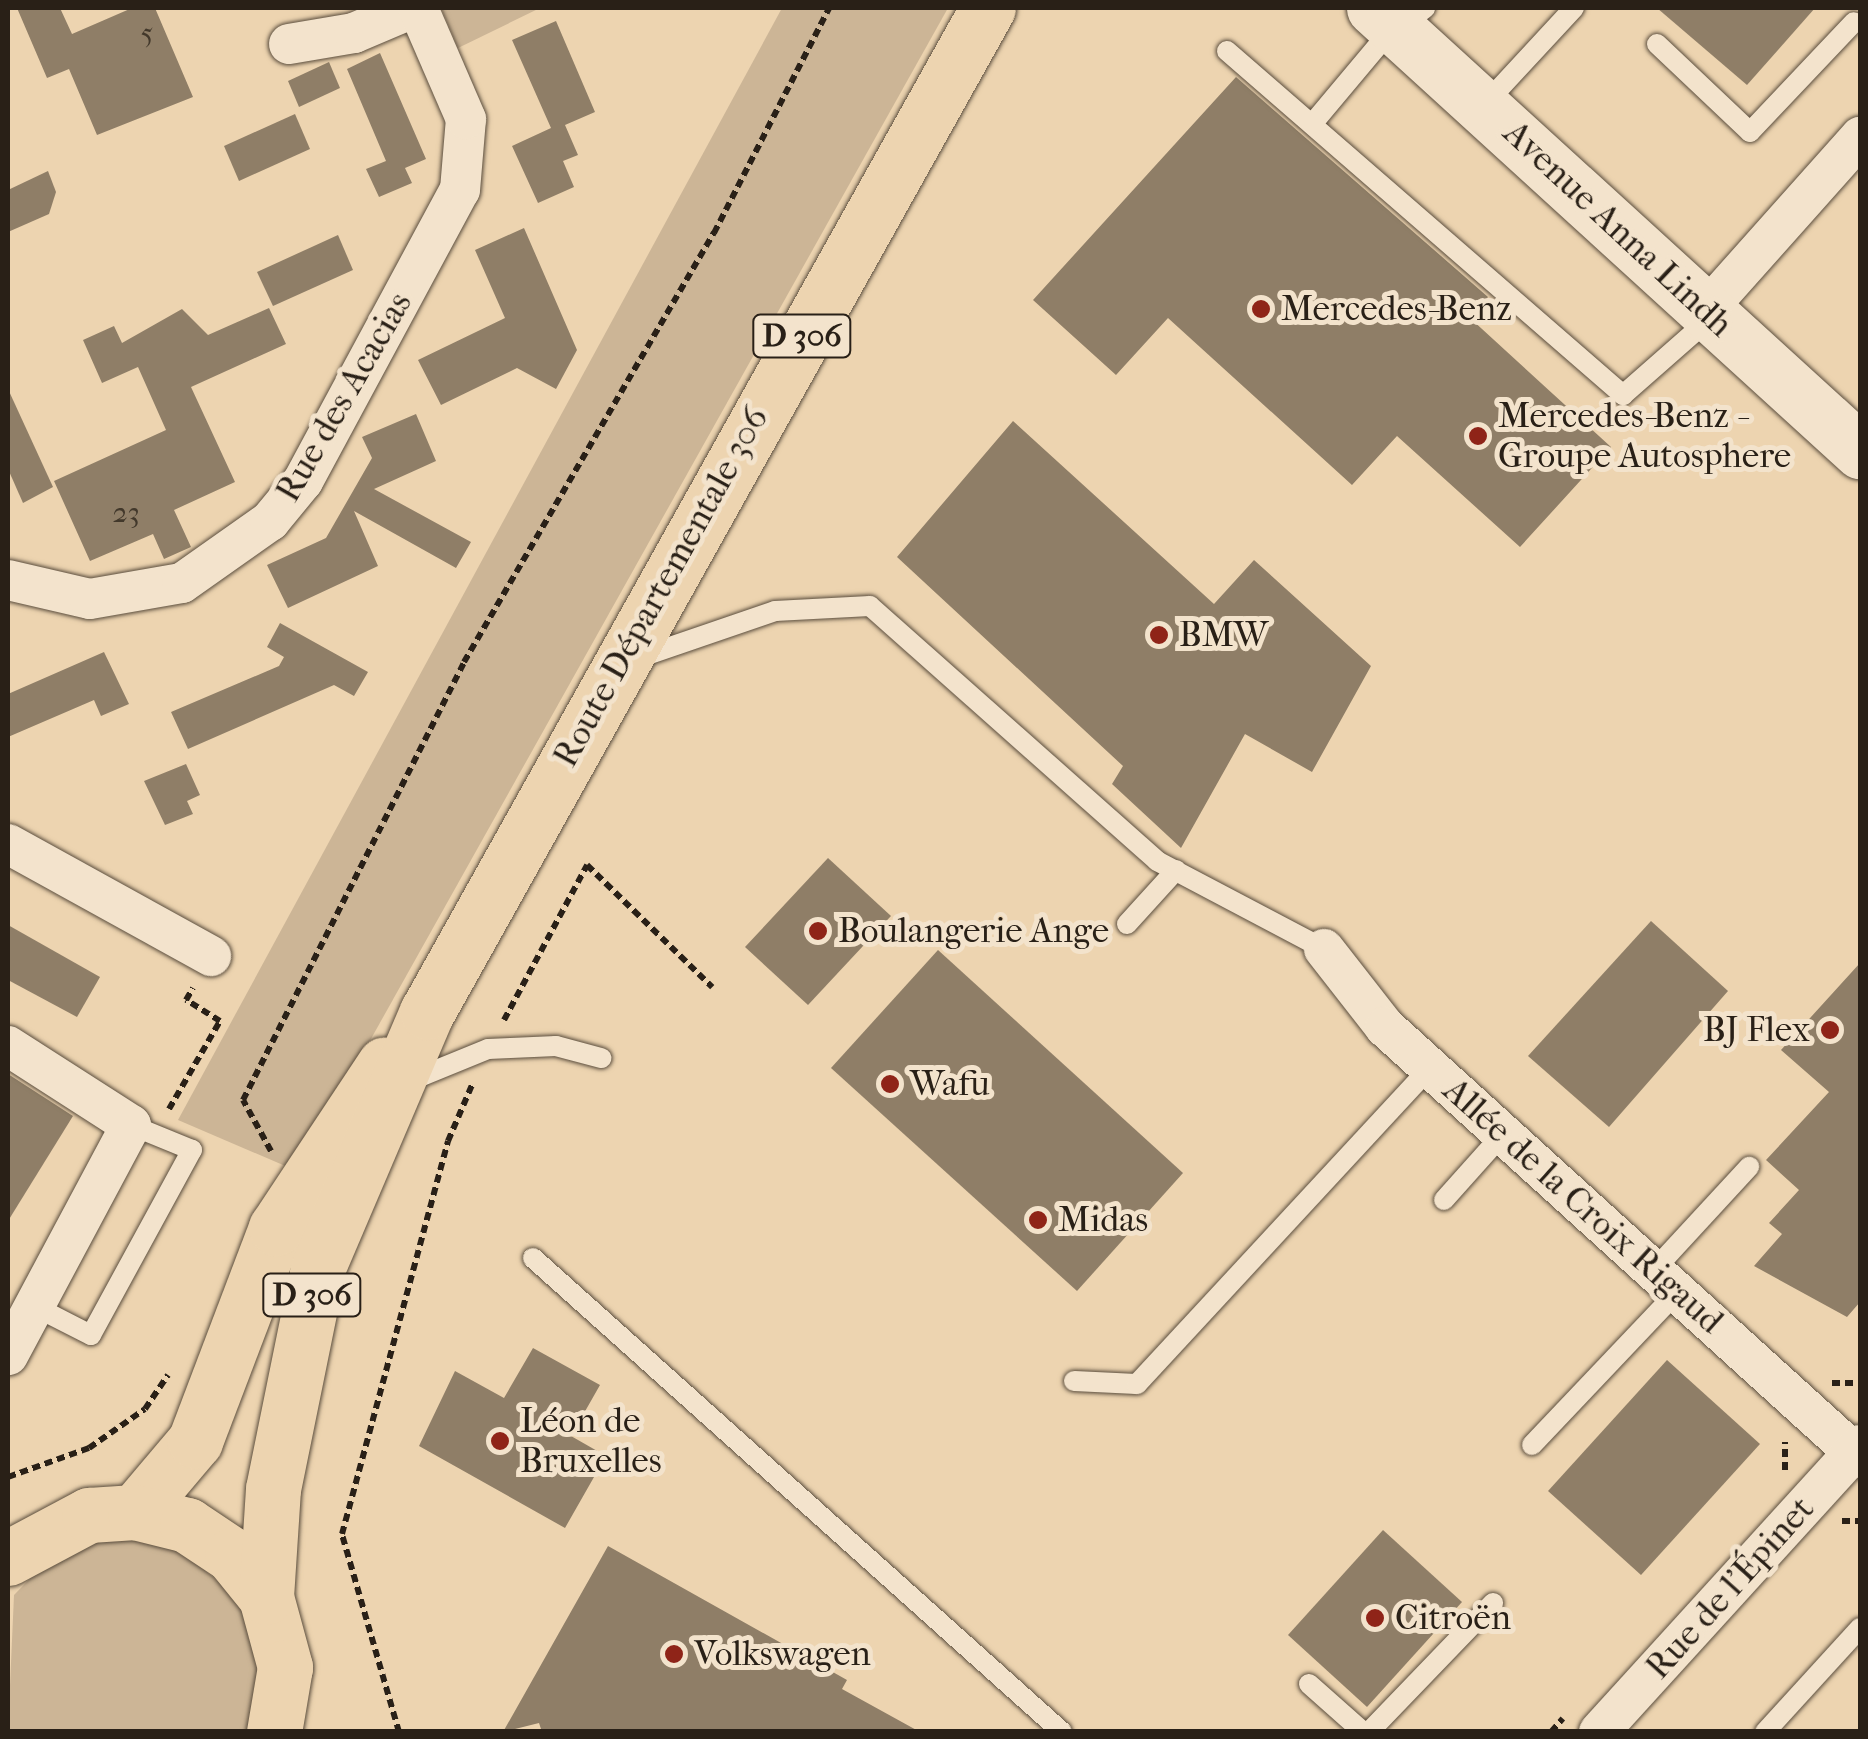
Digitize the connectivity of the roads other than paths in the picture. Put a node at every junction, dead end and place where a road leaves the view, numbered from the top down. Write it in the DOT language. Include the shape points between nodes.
graph roads {
  1 [pos="416,8"];
  2 [pos="988,8"];
  3 [pos="1574,8"];
  4 [pos="1400,15"];
  5 [pos="1858,22"];
  6 [pos="290,44"];
  7 [pos="1657,44"];
  8 [pos="1227,51"];
  9 [pos="1484,106"];
  10 [pos="1313,123"];
  11 [pos="1860,137"];
  12 [pos="1706,310"];
  13 [pos="1860,451"];
  14 [pos="8,580"];
  15 [pos="616,665"];
  16 [pos="8,844"];
  17 [pos="1176,870"];
  18 [pos="1126,924"];
  19 [pos="1324,949"];
  20 [pos="211,956"];
  21 [pos="426,1012"];
  22 [pos="8,1046"];
  23 [pos="601,1058"];
  24 [pos="1430,1068"];
  25 [pos="397,1089"];
  26 [pos="130,1125"];
  27 [pos="1503,1134"];
  28 [pos="1749,1167"];
  29 [pos="1444,1200"];
  30 [pos="533,1258"];
  31 [pos="1665,1281"];
  32 [pos="34,1306"];
  33 [pos="8,1355"];
  34 [pos="1074,1382"];
  35 [pos="1532,1445"];
  36 [pos="1858,1452"];
  37 [pos="135,1512"];
  38 [pos="20,1540"];
  39 [pos="266,1597"];
  40 [pos="1493,1603"];
  41 [pos="1860,1628"];
  42 [pos="1309,1684"];
  43 [pos="288,1722"];
  44 [pos="1062,1732"];
  45 [pos="1366,1732"];
  46 [pos="1598,1732"];
  47 [pos="1765,1732"];
  1 -- 6 [label="street" via="354,33"];
  1 -- 14 [label="street, Rue des Acacias" via="466,119 460,190 303,480 270,521 182,582 90,599"];
  2 -- 15 [label="main road, Route Départementale 306 / D 306"];
  3 -- 9 [label="lane"];
  4 -- 9 [label="main road, Avenue Anna Lindh"];
  4 -- 10 [label="lane"];
  5 -- 7 [label="lane" via="1750,132"];
  8 -- 10 [label="lane"];
  9 -- 12 [label="main road, Avenue Anna Lindh"];
  10 -- 12 [label="lane" via="1623,395 1697,330"];
  11 -- 12 [label="street"];
  12 -- 13 [label="main road, Avenue Anna Lindh"];
  15 -- 17 [label="lane" via="774,611 870,606"];
  15 -- 21 [label="main road, Route Départementale 306 / D 306"];
  16 -- 20 [label="street"];
  17 -- 18 [label="lane"];
  17 -- 19 [label="lane"];
  19 -- 24 [label="street, Allée de la Croix Rigaud"];
  21 -- 25 [label="main road, Route Départementale 306 / D 306"];
  21 -- 37 [label="main road, Route Départementale 306 / D 306" via="351,1106 276,1228 195,1442"];
  22 -- 26 [label="street"];
  23 -- 25 [label="lane" via="556,1046 488,1049 441,1062"];
  24 -- 27 [label="street, Allée de la Croix Rigaud"];
  24 -- 34 [label="lane" via="1137,1384"];
  25 -- 39 [label="main road, Route Départementale 306 / D 306" via="318,1267 273,1489"];
  26 -- 32 [label="street"];
  26 -- 32 [label="lane" via="192,1150 92,1335"];
  27 -- 29 [label="lane"];
  27 -- 31 [label="street, Allée de la Croix Rigaud"];
  28 -- 31 [label="lane"];
  30 -- 44 [label="lane"];
  31 -- 35 [label="lane"];
  31 -- 36 [label="street, Allée de la Croix Rigaud"];
  32 -- 33 [label="street"];
  36 -- 46 [label="street, Rue de l'Épinet"];
  37 -- 38 [label="main road"];
  37 -- 39 [label="main road" via="187,1525 232,1554"];
  39 -- 43 [label="main road" via="280,1630"];
  40 -- 45 [label="lane"];
  41 -- 47 [label="lane"];
  42 -- 45 [label="lane"];
}
